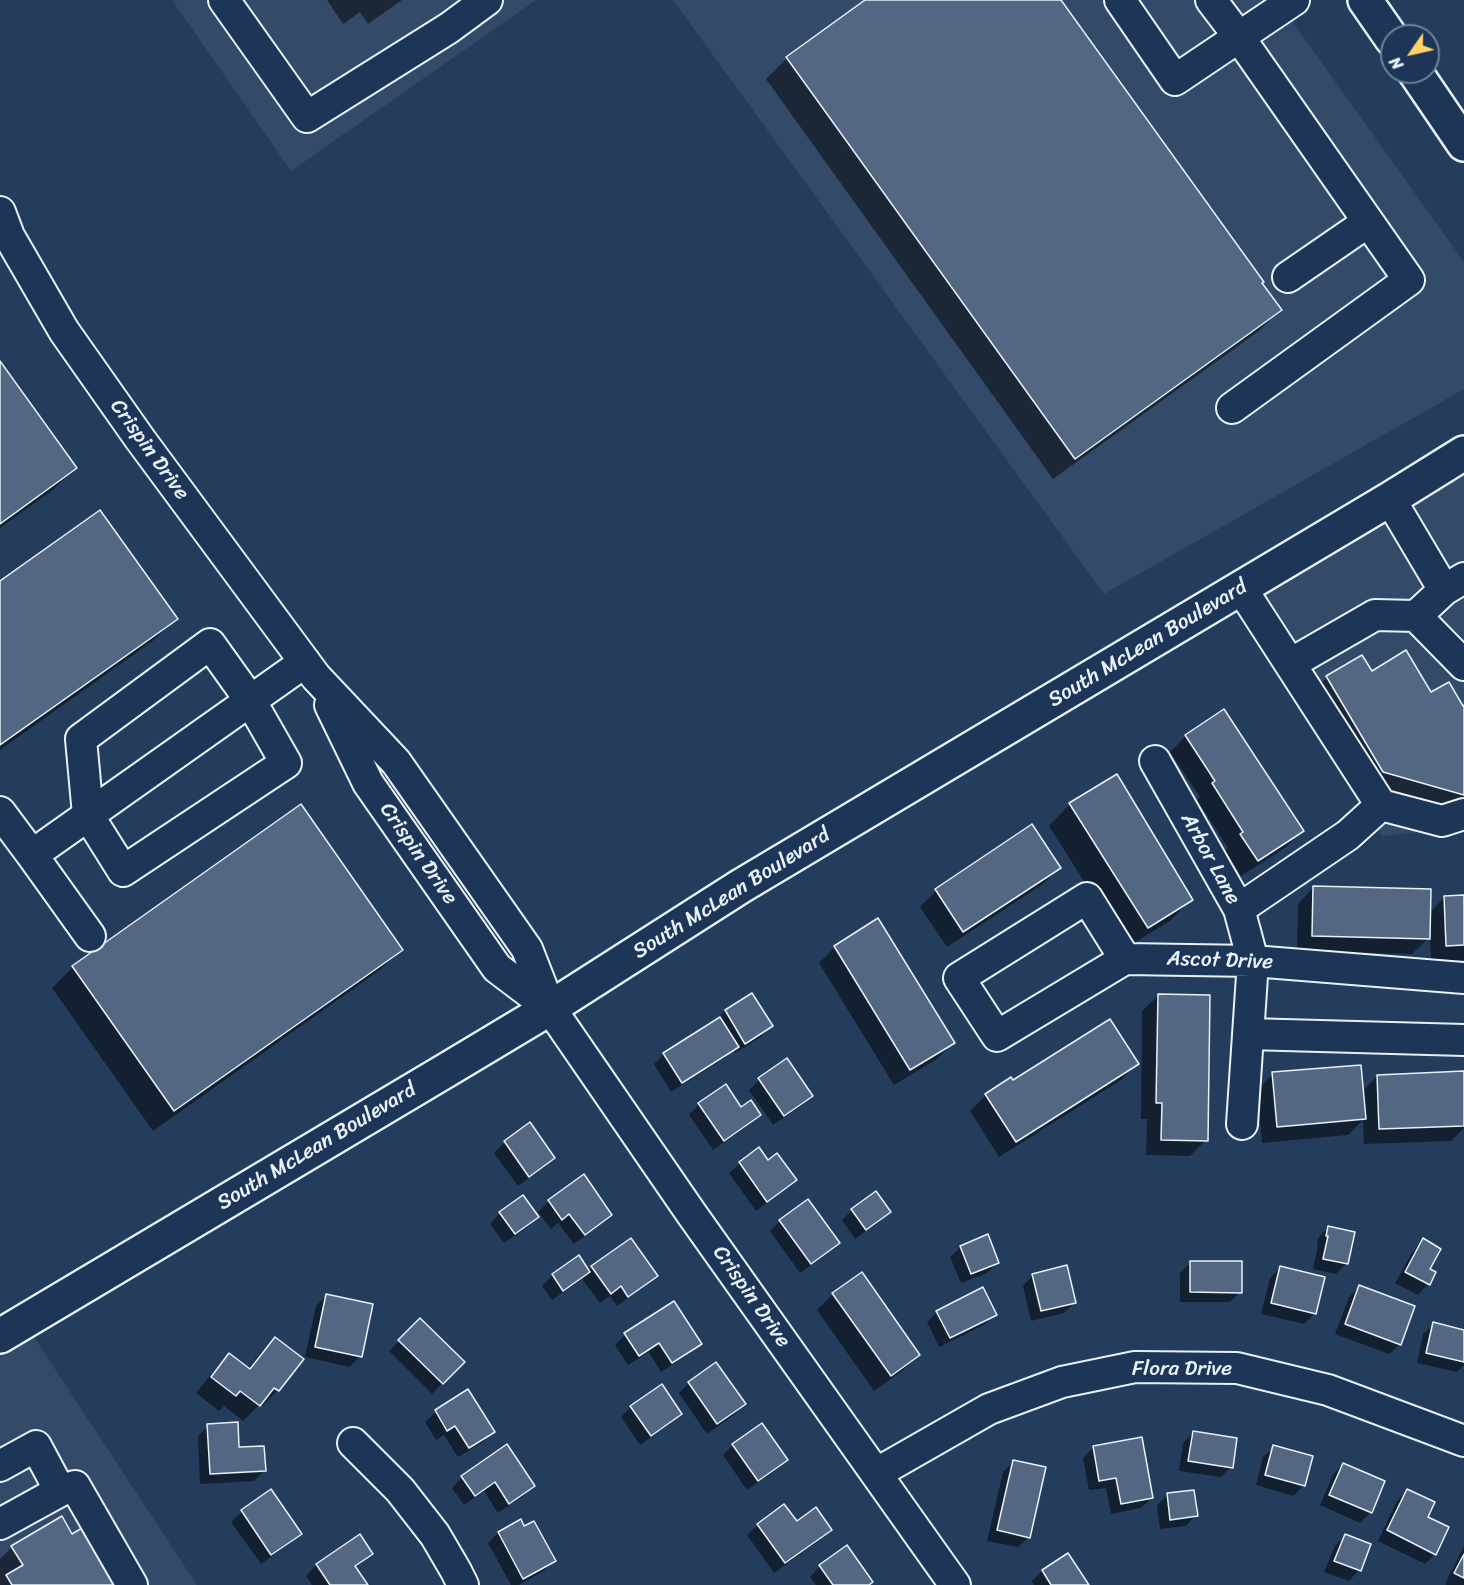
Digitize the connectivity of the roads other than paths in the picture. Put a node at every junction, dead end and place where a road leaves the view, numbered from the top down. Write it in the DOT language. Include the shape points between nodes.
graph roads {
  1 [pos="224,0"];
  2 [pos="487,0"];
  3 [pos="1120,0"];
  4 [pos="1210,0"];
  5 [pos="1294,0"];
  6 [pos="1365,0"];
  7 [pos="1382,24"];
  8 [pos="1239,37"];
  9 [pos="1422,84"];
  10 [pos="1464,144"];
  11 [pos="1368,222"];
  12 [pos="3,230"];
  13 [pos="1288,277"];
  14 [pos="1232,408"];
  15 [pos="1464,453"];
  16 [pos="1389,499"];
  17 [pos="1454,584"];
  18 [pos="1241,588"];
  19 [pos="1416,616"];
  20 [pos="1290,664"];
  21 [pos="1464,665"];
  22 [pos="311,670"];
  23 [pos="250,700"];
  24 [pos="1155,761"];
  25 [pos="1380,805"];
  26 [pos="0,812"];
  27 [pos="88,814"];
  28 [pos="1464,814"];
  29 [pos="32,855"];
  30 [pos="1239,909"];
  31 [pos="90,936"];
  32 [pos="1125,959"];
  33 [pos="1253,961"];
  34 [pos="1464,978"];
  35 [pos="550,1008"];
  36 [pos="1248,1034"];
  37 [pos="1464,1040"];
  38 [pos="1242,1124"];
  39 [pos="0,1336"];
  40 [pos="1464,1441"];
  41 [pos="353,1443"];
  42 [pos="0,1466"];
  43 [pos="877,1473"];
  44 [pos="60,1491"];
  45 [pos="0,1524"];
  46 [pos="132,1585"];
  47 [pos="463,1585"];
  48 [pos="955,1585"];
  1 -- 2 [label="street" via="307,117"];
  3 -- 8 [label="street" via="1175,80"];
  4 -- 8 [label="street"];
  5 -- 8 [label="street"];
  6 -- 7 [label="main road"];
  8 -- 11 [label="street"];
  9 -- 10 [label="main road"];
  11 -- 13 [label="street"];
  11 -- 14 [label="street" via="1409,280"];
  12 -- 22 [label="street, Crispin Drive" via="64,331"];
  15 -- 16 [label="main road, South McLean Boulevard"];
  16 -- 17 [label="street"];
  16 -- 18 [label="main road, South McLean Boulevard"];
  17 -- 19 [label="street"];
  18 -- 20 [label="street"];
  18 -- 35 [label="main road, South McLean Boulevard" via="741,886"];
  19 -- 20 [label="street" via="1375,615"];
  19 -- 21 [label="street"];
  20 -- 25 [label="street"];
  22 -- 23 [label="street"];
  22 -- 35 [label="street, Crispin Drive" via="396,762 527,949"];
  23 -- 27 [label="street"];
  23 -- 27 [label="street" via="210,644 81,739"];
  23 -- 27 [label="street" via="286,763 123,871"];
  24 -- 30 [label="street, Arbor Lane"];
  25 -- 28 [label="street" via="1442,820"];
  25 -- 30 [label="street" via="1348,835"];
  26 -- 29 [label="street"];
  27 -- 29 [label="street"];
  29 -- 31 [label="street"];
  30 -- 33 [label="street, Arbor Lane"];
  32 -- 32 [label="street" via="997,1036 959,978 1087,898"];
  32 -- 33 [label="street, Ascot Drive"];
  33 -- 34 [label="street, Ascot Drive"];
  33 -- 36 [label="street, Arbor Lane"];
  35 -- 39 [label="main road, South McLean Boulevard"];
  35 -- 43 [label="street, Crispin Drive"];
  36 -- 37 [label="street"];
  36 -- 38 [label="street, Arbor Lane"];
  40 -- 43 [label="street, Flora Drive" via="1328,1390 1237,1368 1135,1366 1062,1382 989,1409"];
  41 -- 47 [label="street" via="400,1490 435,1535"];
  42 -- 44 [label="street" via="36,1446"];
  43 -- 48 [label="street, Crispin Drive"];
  44 -- 45 [label="street"];
  44 -- 46 [label="street" via="75,1486"];
}
